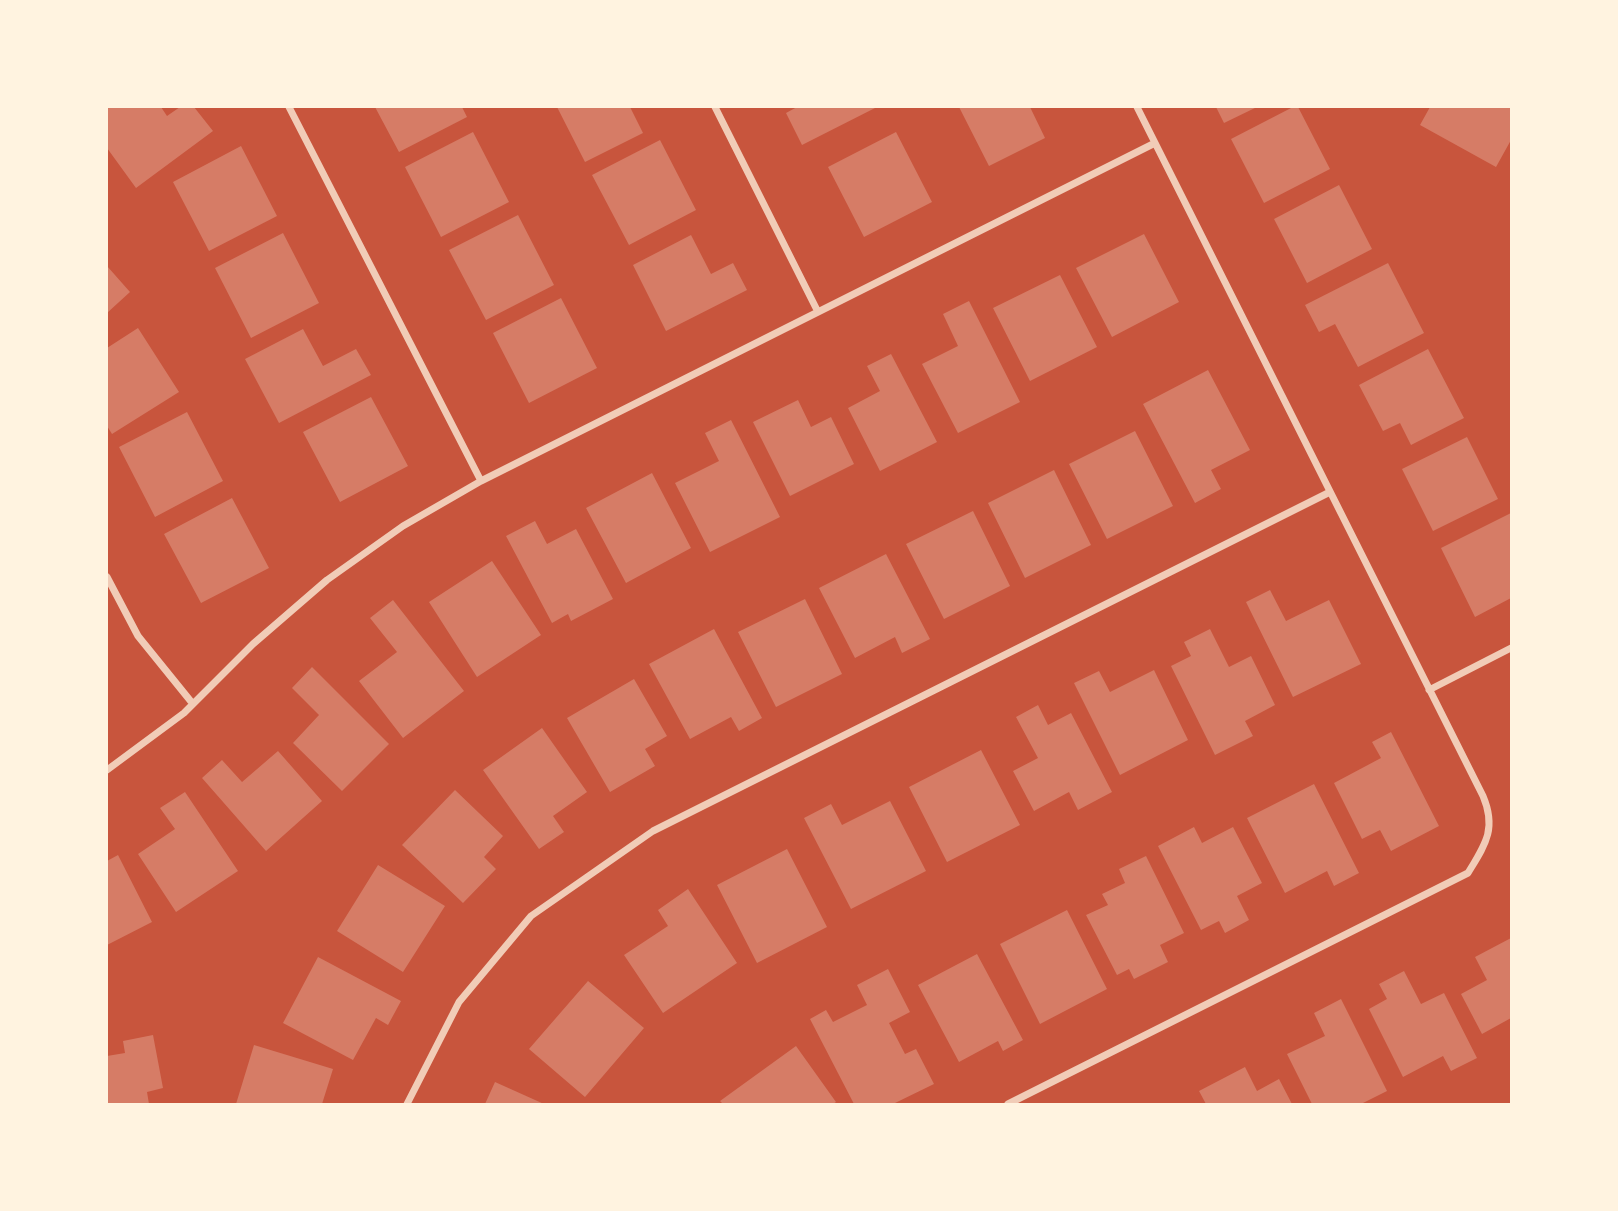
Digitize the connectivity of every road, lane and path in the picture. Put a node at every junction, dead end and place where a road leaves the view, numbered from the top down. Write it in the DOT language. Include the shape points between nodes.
graph roads {
  1 [pos="289,107"];
  2 [pos="715,107"];
  3 [pos="1137,107"];
  4 [pos="1155,143"];
  5 [pos="818,312"];
  6 [pos="481,481"];
  7 [pos="1330,492"];
  8 [pos="107,577"];
  9 [pos="1511,648"];
  10 [pos="1429,690"];
  11 [pos="193,704"];
  12 [pos="107,770"];
  13 [pos="407,1104"];
  14 [pos="1008,1104"];
  1 -- 6 [label="street"];
  2 -- 5 [label="street"];
  3 -- 4 [label="street"];
  4 -- 5 [label="street"];
  4 -- 7 [label="street"];
  5 -- 6 [label="street"];
  6 -- 11 [label="street" via="403,526 327,580"];
  7 -- 10 [label="street"];
  7 -- 13 [label="street" via="653,831 531,916 459,1002"];
  8 -- 11 [label="street" via="138,636"];
  9 -- 10 [label="street"];
  10 -- 14 [label="street" via="1487,804 1488,839 1468,873"];
  11 -- 12 [label="street"];
}
